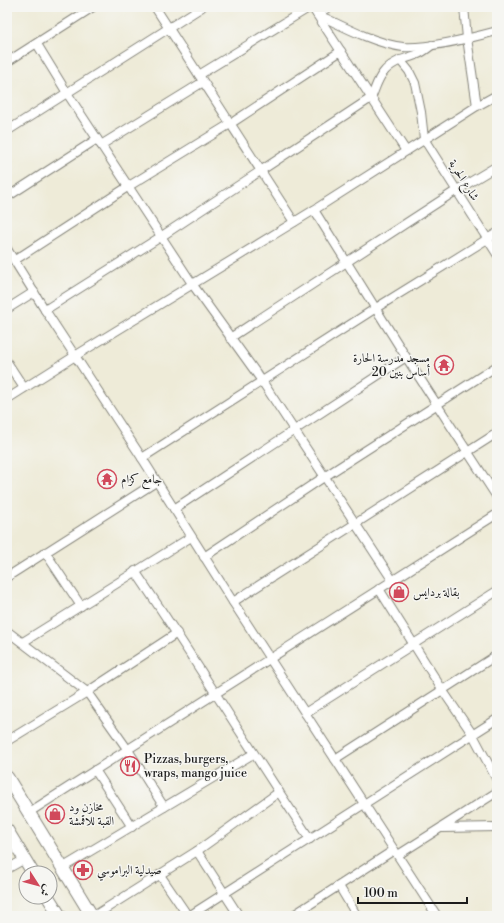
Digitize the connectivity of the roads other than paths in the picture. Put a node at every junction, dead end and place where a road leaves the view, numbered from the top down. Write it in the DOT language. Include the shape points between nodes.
graph roads {
  1 [pos="155,7"];
  2 [pos="202,7"];
  3 [pos="311,7"];
  4 [pos="329,7"];
  5 [pos="464,7"];
  6 [pos="88,8"];
  7 [pos="317,14"];
  8 [pos="168,28"];
  9 [pos="497,31"];
  10 [pos="467,38"];
  11 [pos="37,44"];
  12 [pos="432,45"];
  13 [pos="341,51"];
  14 [pos="400,60"];
  15 [pos="7,62"];
  16 [pos="201,78"];
  17 [pos="67,93"];
  18 [pos="497,95"];
  19 [pos="371,98"];
  20 [pos="477,106"];
  21 [pos="230,124"];
  22 [pos="7,131"];
  23 [pos="424,139"];
  24 [pos="99,142"];
  25 [pos="406,151"];
  26 [pos="497,166"];
  27 [pos="261,171"];
  28 [pos="129,186"];
  29 [pos="457,190"];
  30 [pos="7,197"];
  31 [pos="314,210"];
  32 [pos="294,222"];
  33 [pos="497,233"];
  34 [pos="162,236"];
  35 [pos="488,240"];
  36 [pos="7,249"];
  37 [pos="497,254"];
  38 [pos="15,260"];
  39 [pos="346,262"];
  40 [pos="194,285"];
  41 [pos="34,292"];
  42 [pos="376,308"];
  43 [pos="7,309"];
  44 [pos="45,310"];
  45 [pos="230,338"];
  46 [pos="75,356"];
  47 [pos="406,357"];
  48 [pos="7,362"];
  49 [pos="497,366"];
  50 [pos="262,381"];
  51 [pos="24,388"];
  52 [pos="7,399"];
  53 [pos="438,405"];
  54 [pos="294,431"];
  55 [pos="497,434"];
  56 [pos="469,452"];
  57 [pos="142,458"];
  58 [pos="324,477"];
  59 [pos="156,482"];
  60 [pos="497,497"];
  61 [pos="174,509"];
  62 [pos="497,514"];
  63 [pos="356,524"];
  64 [pos="191,537"];
  65 [pos="45,552"];
  66 [pos="204,557"];
  67 [pos="135,571"];
  68 [pos="7,576"];
  69 [pos="393,581"];
  70 [pos="379,589"];
  71 [pos="497,590"];
  72 [pos="233,602"];
  73 [pos="80,606"];
  74 [pos="7,631"];
  75 [pos="177,633"];
  76 [pos="23,642"];
  77 [pos="414,644"];
  78 [pos="497,655"];
  79 [pos="270,658"];
  80 [pos="443,691"];
  81 [pos="87,692"];
  82 [pos="216,693"];
  83 [pos="305,713"];
  84 [pos="497,719"];
  85 [pos="472,735"];
  86 [pos="7,741"];
  87 [pos="128,750"];
  88 [pos="253,754"];
  89 [pos="335,759"];
  90 [pos="95,770"];
  91 [pos="7,777"];
  92 [pos="497,780"];
  93 [pos="278,792"];
  94 [pos="497,792"];
  95 [pos="364,804"];
  96 [pos="164,807"];
  97 [pos="28,813"];
  98 [pos="132,827"];
  99 [pos="497,827"];
  100 [pos="441,828"];
  101 [pos="7,830"];
  102 [pos="310,840"];
  103 [pos="197,851"];
  104 [pos="396,852"];
  105 [pos="25,860"];
  106 [pos="28,865"];
  107 [pos="62,868"];
  108 [pos="7,869"];
  109 [pos="160,876"];
  110 [pos="339,886"];
  111 [pos="224,893"];
  112 [pos="53,905"];
  113 [pos="60,916"];
  114 [pos="93,916"];
  115 [pos="188,916"];
  116 [pos="239,916"];
  117 [pos="292,916"];
  118 [pos="357,916"];
  119 [pos="437,916"];
  1 -- 8 [label="street"];
  2 -- 8 [label="street"];
  3 -- 7 [label="street"];
  3 -- 16 [label="street"];
  4 -- 7 [label="street"];
  5 -- 10 [label="street"];
  6 -- 11 [label="street"];
  7 -- 12 [label="street" via="394,45"];
  7 -- 13 [label="street"];
  8 -- 16 [label="street"];
  8 -- 17 [label="street"];
  9 -- 10 [label="street"];
  10 -- 12 [label="street"];
  10 -- 20 [label="street"];
  11 -- 15 [label="street"];
  11 -- 17 [label="street"];
  12 -- 14 [label="street" via="417,55"];
  13 -- 19 [label="street"];
  13 -- 21 [label="street"];
  14 -- 19 [label="street" via="383,72"];
  14 -- 23 [label="street" via="415,82"];
  16 -- 21 [label="street"];
  16 -- 24 [label="street"];
  17 -- 22 [label="street"];
  17 -- 24 [label="street"];
  18 -- 20 [label="street"];
  19 -- 25 [label="street"];
  19 -- 27 [label="street"];
  20 -- 23 [label="street"];
  21 -- 27 [label="street"];
  21 -- 28 [label="street"];
  23 -- 25 [label="street"];
  23 -- 29 [label="street, شارع الحرية"];
  24 -- 28 [label="street"];
  24 -- 30 [label="street"];
  25 -- 31 [label="street"];
  26 -- 29 [label="street"];
  27 -- 32 [label="street"];
  27 -- 34 [label="street"];
  28 -- 34 [label="street"];
  28 -- 38 [label="street"];
  29 -- 35 [label="street, شارع الحرية"];
  29 -- 39 [label="street"];
  31 -- 32 [label="street"];
  31 -- 39 [label="street"];
  32 -- 40 [label="street"];
  33 -- 35 [label="street"];
  34 -- 40 [label="street"];
  34 -- 44 [label="street"];
  35 -- 37 [label="street, شارع الحرية"];
  35 -- 42 [label="street"];
  36 -- 38 [label="street"];
  38 -- 41 [label="street"];
  39 -- 42 [label="street"];
  39 -- 45 [label="street"];
  40 -- 45 [label="street"];
  40 -- 46 [label="street"];
  41 -- 43 [label="street"];
  41 -- 44 [label="street"];
  42 -- 47 [label="street"];
  42 -- 50 [label="street"];
  44 -- 46 [label="street"];
  45 -- 50 [label="street"];
  46 -- 51 [label="street"];
  46 -- 57 [label="street"];
  47 -- 53 [label="street"];
  47 -- 54 [label="street"];
  48 -- 51 [label="street"];
  49 -- 53 [label="street"];
  50 -- 54 [label="street"];
  50 -- 57 [label="street"];
  51 -- 52 [label="street"];
  53 -- 56 [label="street"];
  53 -- 58 [label="street"];
  54 -- 58 [label="street"];
  54 -- 61 [label="street"];
  55 -- 56 [label="street"];
  56 -- 60 [label="street"];
  56 -- 63 [label="street"];
  57 -- 59 [label="street"];
  58 -- 63 [label="street"];
  58 -- 66 [label="street"];
  59 -- 61 [label="street"];
  59 -- 65 [label="street"];
  61 -- 64 [label="street"];
  62 -- 69 [label="street"];
  63 -- 69 [label="street"];
  63 -- 72 [label="street"];
  64 -- 66 [label="street"];
  64 -- 67 [label="street"];
  65 -- 68 [label="street"];
  65 -- 73 [label="street"];
  66 -- 72 [label="street"];
  67 -- 73 [label="street"];
  67 -- 75 [label="street"];
  69 -- 70 [label="street"];
  70 -- 77 [label="street"];
  70 -- 79 [label="street"];
  71 -- 77 [label="street"];
  72 -- 79 [label="street"];
  73 -- 76 [label="street"];
  74 -- 76 [label="street"];
  75 -- 81 [label="street"];
  75 -- 82 [label="street"];
  76 -- 81 [label="street"];
  77 -- 80 [label="street"];
  77 -- 83 [label="street"];
  78 -- 80 [label="street"];
  79 -- 82 [label="street"];
  79 -- 83 [label="street"];
  80 -- 85 [label="street"];
  80 -- 89 [label="street"];
  81 -- 86 [label="street"];
  81 -- 87 [label="street"];
  82 -- 87 [label="street"];
  82 -- 88 [label="street"];
  83 -- 89 [label="street"];
  84 -- 85 [label="street"];
  85 -- 92 [label="street"];
  85 -- 95 [label="street"];
  87 -- 90 [label="street"];
  87 -- 96 [label="street"];
  88 -- 93 [label="street"];
  88 -- 96 [label="street"];
  89 -- 95 [label="street"];
  90 -- 97 [label="street"];
  90 -- 98 [label="street"];
  91 -- 97 [label="main road"];
  93 -- 102 [label="street"];
  93 -- 103 [label="street"];
  94 -- 100 [label="street"];
  95 -- 102 [label="street"];
  95 -- 104 [label="street"];
  96 -- 98 [label="street"];
  97 -- 107 [label="main road"];
  98 -- 107 [label="street"];
  99 -- 100 [label="street"];
  100 -- 104 [label="street"];
  101 -- 105 [label="main road"];
  102 -- 111 [label="street"];
  103 -- 109 [label="street"];
  103 -- 111 [label="street"];
  104 -- 110 [label="street"];
  104 -- 119 [label="street"];
  105 -- 106 [label="main road"];
  105 -- 108 [label="street"];
  107 -- 114 [label="main road"];
  109 -- 114 [label="street"];
  109 -- 115 [label="street"];
  110 -- 117 [label="street"];
  110 -- 118 [label="street"];
  111 -- 115 [label="street"];
  111 -- 116 [label="street"];
  112 -- 113 [label="main road"];
}
